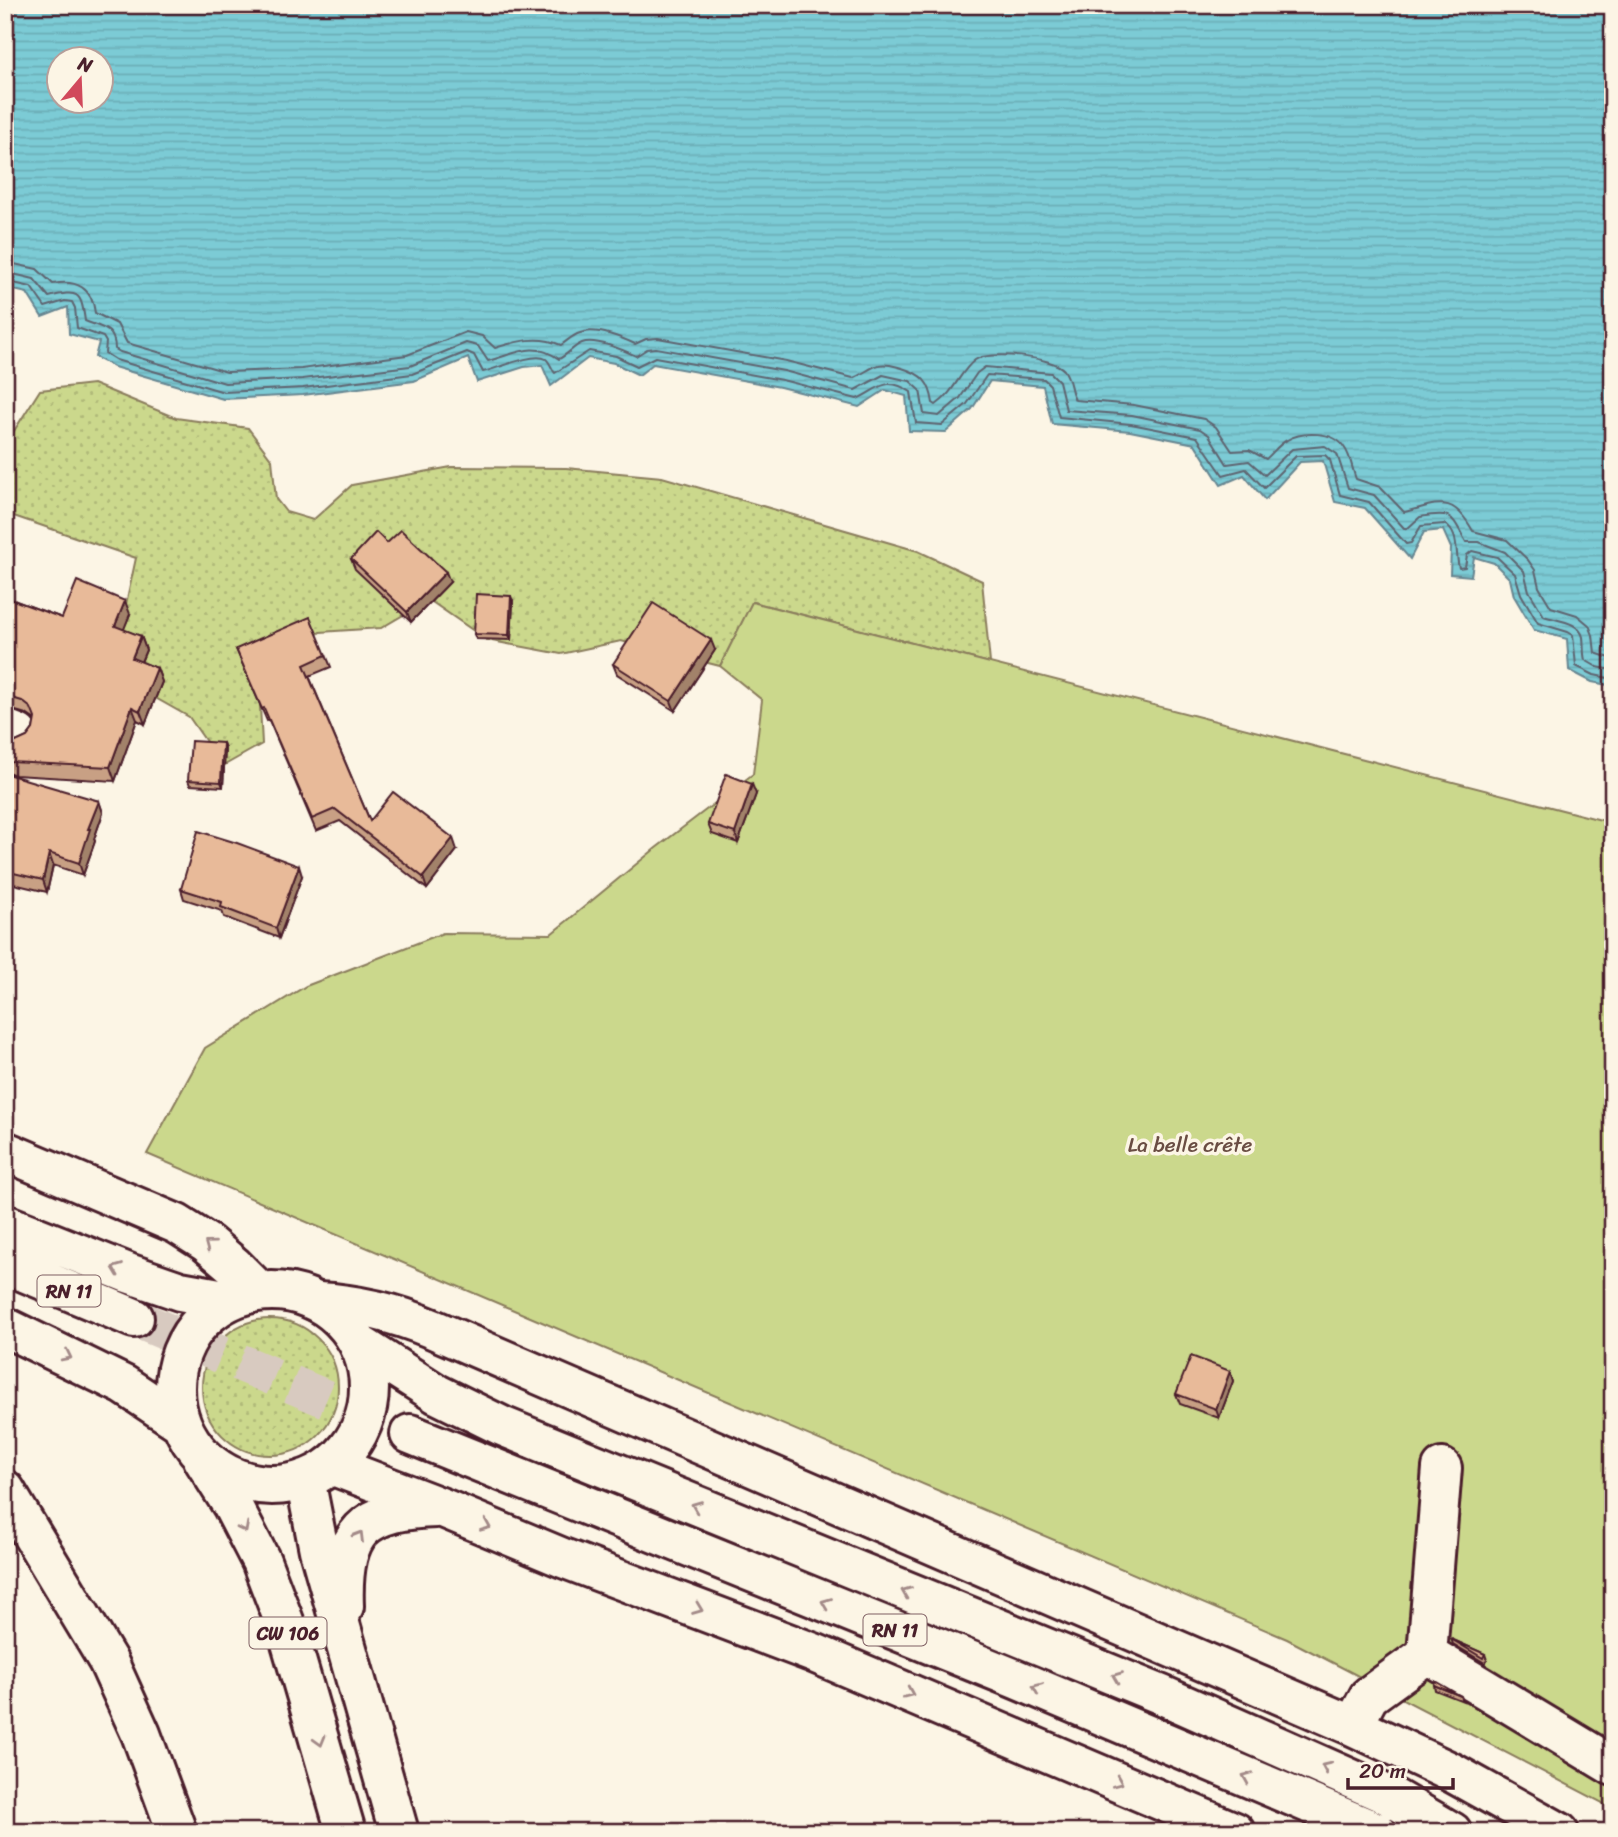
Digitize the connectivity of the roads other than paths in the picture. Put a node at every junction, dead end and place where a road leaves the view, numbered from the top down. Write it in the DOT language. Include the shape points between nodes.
graph roads {
  1 [pos="5,1151"];
  2 [pos="5,1224"];
  3 [pos="5,1264"];
  4 [pos="5,1288"];
  5 [pos="244,1296"];
  6 [pos="318,1302"];
  7 [pos="5,1327"];
  8 [pos="359,1344"];
  9 [pos="189,1435"];
  10 [pos="1442,1468"];
  11 [pos="318,1472"];
  12 [pos="5,1490"];
  13 [pos="443,1508"];
  14 [pos="346,1650"];
  15 [pos="1427,1654"];
  16 [pos="1353,1726"];
  17 [pos="1613,1766"];
  18 [pos="177,1832"];
  19 [pos="345,1832"];
  20 [pos="399,1832"];
  21 [pos="1235,1832"];
  22 [pos="1312,1832"];
  23 [pos="1377,1832"];
  24 [pos="1452,1832"];
  25 [pos="1559,1832"];
  5 -- 1 [label="main road, one-way" via="234,1266 177,1224"];
  5 -- 2 [label="main road, one-way" via="180,1291"];
  3 -- 4 [label="main road, RN 11" via="129,1329"];
  5 -- 6 [label="main road" via="289,1292"];
  5 -- 9 [label="main road" via="206,1316 188,1339 177,1366 175,1395"];
  6 -- 8 [label="main road" via="342,1319"];
  6 -- 16 [label="main road" via="388,1312 433,1328"];
  7 -- 9 [label="main road, one-way" via="124,1385"];
  8 -- 11 [label="main road" via="369,1377 367,1410 354,1440"];
  24 -- 8 [label="main road, one-way" via="1390,1796 1162,1695 502,1426 438,1394"];
  9 -- 11 [label="main road" via="218,1468 245,1481 275,1485"];
  9 -- 19 [label="main road, CW 106, one-way" via="261,1561 287,1629"];
  10 -- 15 [label="main road"];
  11 -- 13 [label="main road"];
  11 -- 14 [label="main road, CW 106" via="319,1550"];
  12 -- 18 [label="main road" via="108,1661"];
  14 -- 13 [label="main road, one-way" via="347,1559 357,1537 366,1524 380,1516 407,1509"];
  13 -- 21 [label="main road, one-way" via="814,1653"];
  14 -- 20 [label="main road, CW 106"];
  15 -- 16 [label="main road" via="1368,1696"];
  15 -- 17 [label="main road"];
  16 -- 25 [label="main road" via="1453,1773"];
  23 -- 22 [label="main road, RN 11, one-way" via="1016,1679 406,1444"];
}
